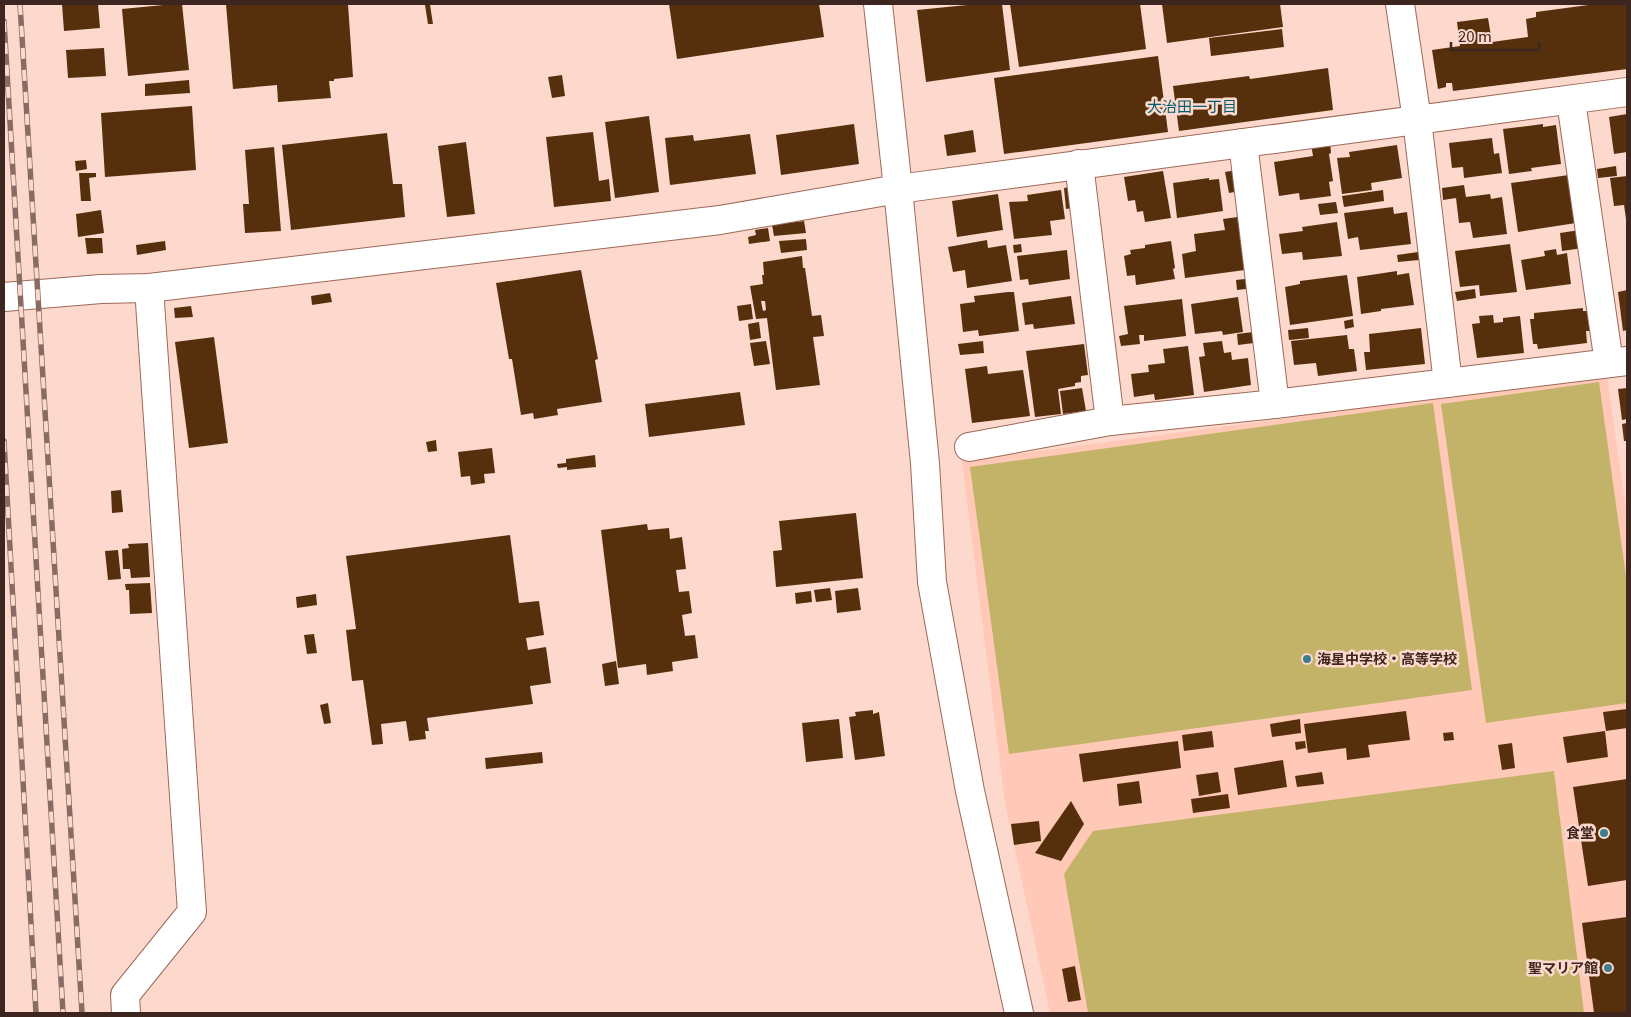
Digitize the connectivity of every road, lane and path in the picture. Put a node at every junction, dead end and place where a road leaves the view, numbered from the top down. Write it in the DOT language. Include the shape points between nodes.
graph roads {
  1 [pos="878,4"];
  2 [pos="1400,4"];
  3 [pos="1627,92"];
  4 [pos="1571,101"];
  5 [pos="1417,120"];
  6 [pos="1243,143"];
  7 [pos="1080,164"];
  8 [pos="898,189"];
  9 [pos="150,288"];
  10 [pos="4,297"];
  11 [pos="1618,362"];
  12 [pos="1448,383"];
  13 [pos="1275,404"];
  14 [pos="1110,421"];
  15 [pos="969,447"];
  16 [pos="126,1013"];
  17 [pos="1020,1013"];
  1 -- 8 [label="street"];
  2 -- 5 [label="street"];
  3 -- 4 [label="street"];
  4 -- 5 [label="street"];
  4 -- 11 [label="street"];
  5 -- 6 [label="street"];
  5 -- 12 [label="street"];
  6 -- 7 [label="street"];
  6 -- 13 [label="street"];
  7 -- 8 [label="street"];
  7 -- 14 [label="street"];
  8 -- 9 [label="street" via="720,220"];
  8 -- 17 [label="street" via="925,463 932,582 970,791"];
  9 -- 10 [label="street"];
  9 -- 16 [label="street" via="192,912 125,995"];
  11 -- 12 [label="street"];
  12 -- 13 [label="street"];
  13 -- 14 [label="street"];
  14 -- 15 [label="street"];
}
